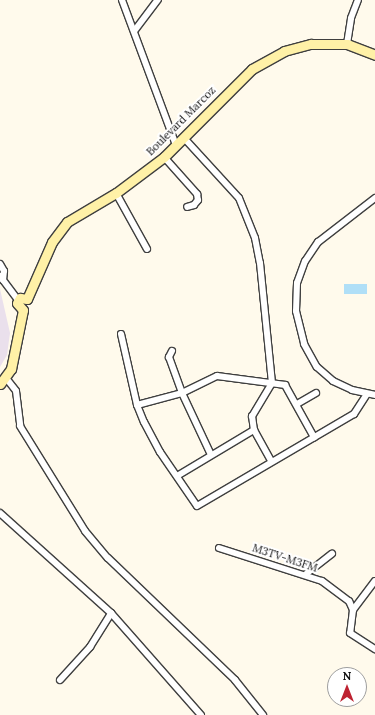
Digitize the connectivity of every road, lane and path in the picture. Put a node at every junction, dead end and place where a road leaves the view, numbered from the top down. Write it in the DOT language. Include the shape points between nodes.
graph roads {
  1 [pos="122,0"];
  2 [pos="158,0"];
  3 [pos="358,0"];
  4 [pos="135,30"];
  5 [pos="347,44"];
  6 [pos="375,56"];
  7 [pos="184,138"];
  8 [pos="176,145"];
  9 [pos="164,158"];
  10 [pos="116,192"];
  11 [pos="375,198"];
  12 [pos="187,207"];
  13 [pos="147,249"];
  14 [pos="0,264"];
  15 [pos="2,278"];
  16 [pos="22,299"];
  17 [pos="121,334"];
  18 [pos="172,351"];
  19 [pos="3,381"];
  20 [pos="272,383"];
  21 [pos="182,393"];
  22 [pos="316,393"];
  23 [pos="367,394"];
  24 [pos="375,395"];
  25 [pos="297,404"];
  26 [pos="137,405"];
  27 [pos="254,430"];
  28 [pos="314,437"];
  29 [pos="211,455"];
  30 [pos="271,461"];
  31 [pos="177,476"];
  32 [pos="0,513"];
  33 [pos="219,548"];
  34 [pos="332,554"];
  35 [pos="306,574"];
  36 [pos="375,581"];
  37 [pos="353,610"];
  38 [pos="111,613"];
  39 [pos="375,649"];
  40 [pos="60,680"];
  41 [pos="201,715"];
  42 [pos="264,715"];
  1 -- 4 [label="street"];
  2 -- 4 [label="street"];
  3 -- 5 [label="street"];
  4 -- 8 [label="street"];
  5 -- 6 [label="main road, Boulevard Marcoz"];
  5 -- 7 [label="main road, Boulevard Marcoz" via="312,44 284,51 252,69"];
  7 -- 8 [label="main road, Boulevard Marcoz"];
  7 -- 20 [label="street" via="239,198 248,215 260,263"];
  8 -- 9 [label="main road, Boulevard Marcoz"];
  9 -- 10 [label="main road, Boulevard Marcoz"];
  9 -- 12 [label="street" via="197,194 198,200 194,205"];
  10 -- 13 [label="street"];
  10 -- 16 [label="main road, Boulevard Marcoz" via="67,222 52,242"];
  11 -- 23 [label="street" via="318,242 305,261 297,283 296,311 304,344 317,367 333,381"];
  14 -- 15 [label="street" via="4,271"];
  15 -- 16 [label="street"];
  16 -- 19 [label="main road, Boulevard Marcoz" via="29,306 23,310 14,360"];
  17 -- 26 [label="street"];
  18 -- 21 [label="street" via="169,357"];
  19 -- 42 [label="street" via="16,392 20,426 85,532 108,558 235,680"];
  20 -- 21 [label="street" via="217,376"];
  20 -- 25 [label="street" via="285,385"];
  20 -- 27 [label="street" via="252,416"];
  21 -- 26 [label="street"];
  21 -- 29 [label="street"];
  22 -- 25 [label="street"];
  23 -- 24 [label="street"];
  23 -- 28 [label="street" via="354,414"];
  25 -- 28 [label="street"];
  26 -- 31 [label="street" via="160,452"];
  27 -- 29 [label="street"];
  27 -- 30 [label="street"];
  28 -- 30 [label="street"];
  29 -- 31 [label="street"];
  30 -- 31 [label="street" via="197,506"];
  32 -- 38 [label="street"];
  33 -- 35 [label="street, M3TV-M3FM"];
  34 -- 35 [label="street"];
  35 -- 37 [label="street, M3TV-M3FM" via="322,581 349,601"];
  36 -- 37 [label="street"];
  37 -- 39 [label="street" via="350,634"];
  38 -- 40 [label="street" via="90,646"];
  38 -- 41 [label="street"];
}
